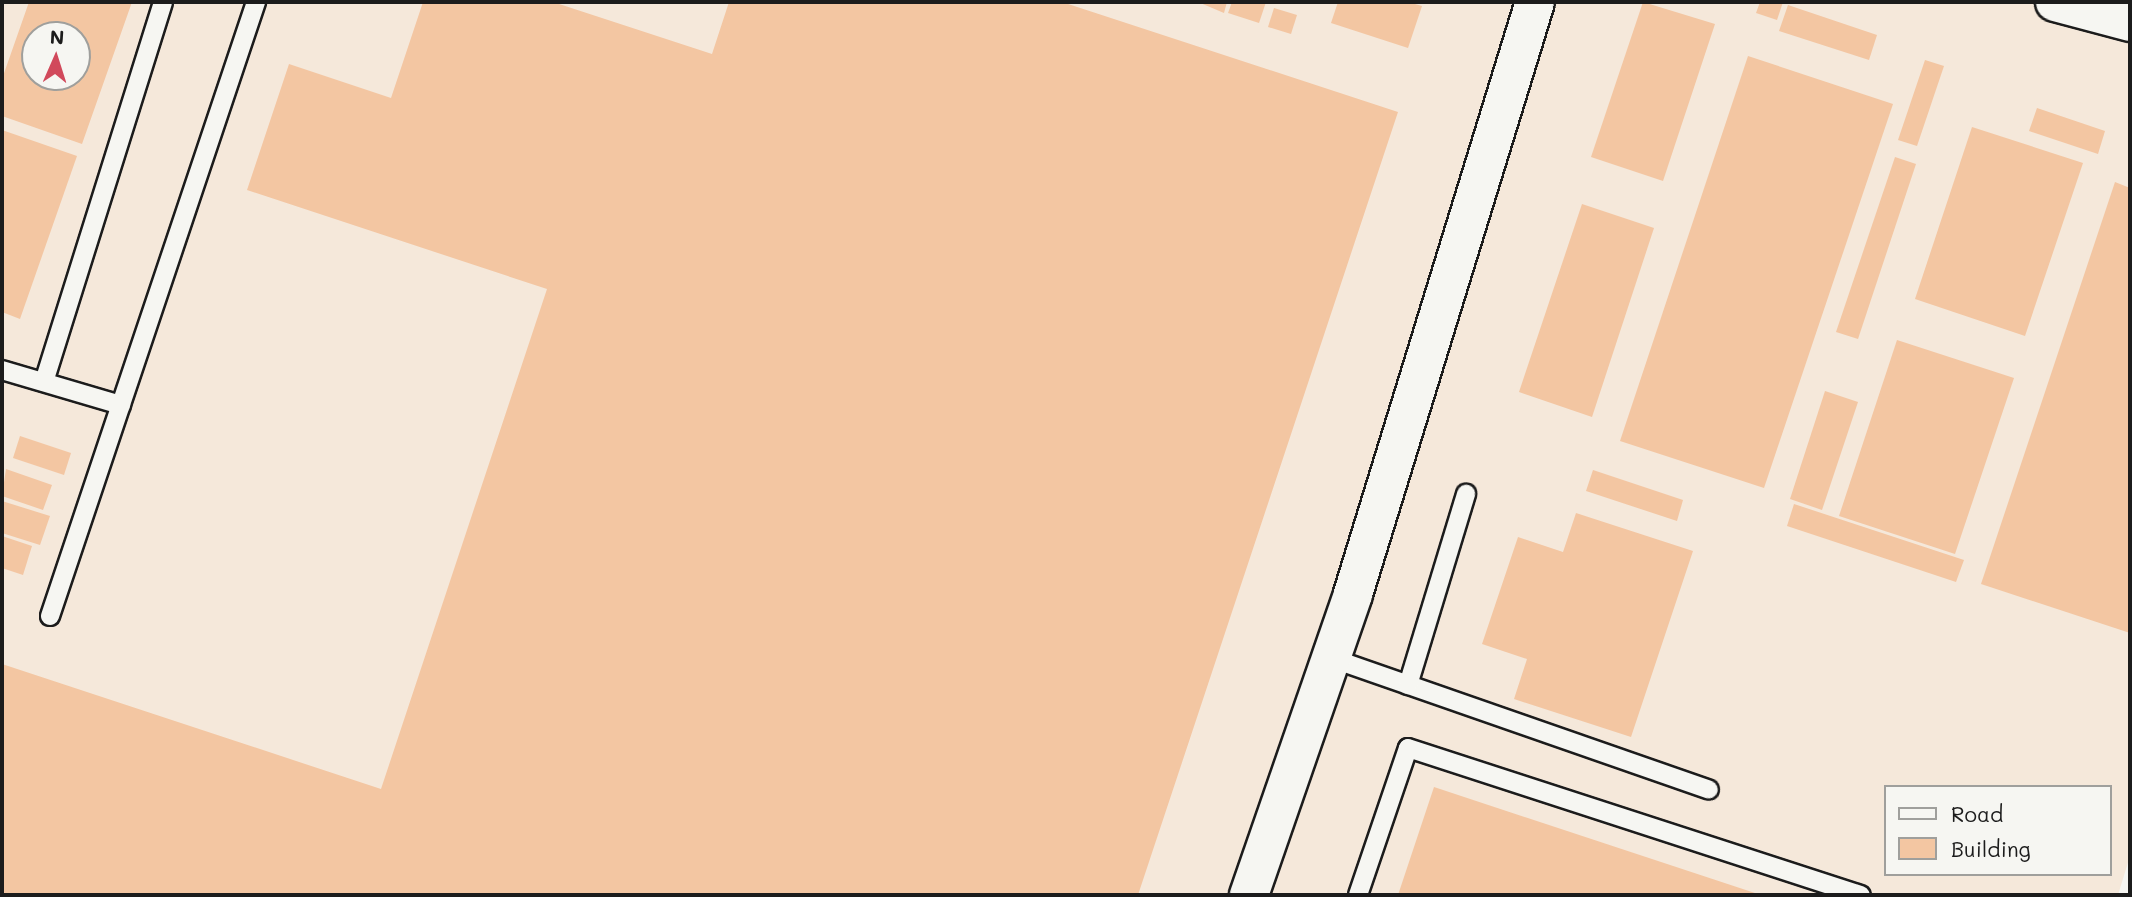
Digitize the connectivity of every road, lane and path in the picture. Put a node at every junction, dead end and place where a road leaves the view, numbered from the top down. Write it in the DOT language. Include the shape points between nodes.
graph roads {
  1 [pos="163,2"];
  2 [pos="256,2"];
  3 [pos="1535,2"];
  4 [pos="2055,2"];
  5 [pos="2130,22"];
  6 [pos="2,370"];
  7 [pos="44,382"];
  8 [pos="121,405"];
  9 [pos="1466,494"];
  10 [pos="50,616"];
  11 [pos="1331,658"];
  12 [pos="1408,685"];
  13 [pos="1709,790"];
  14 [pos="1249,895"];
  15 [pos="1358,895"];
  16 [pos="1861,895"];
  1 -- 7 [label="lane"];
  2 -- 8 [label="lane"];
  3 -- 11 [label="street"];
  4 -- 5 [label="street"];
  6 -- 7 [label="lane"];
  7 -- 8 [label="lane"];
  8 -- 10 [label="lane"];
  9 -- 12 [label="lane"];
  11 -- 12 [label="lane"];
  11 -- 14 [label="street"];
  12 -- 13 [label="lane"];
  15 -- 16 [label="lane" via="1408,748"];
}
